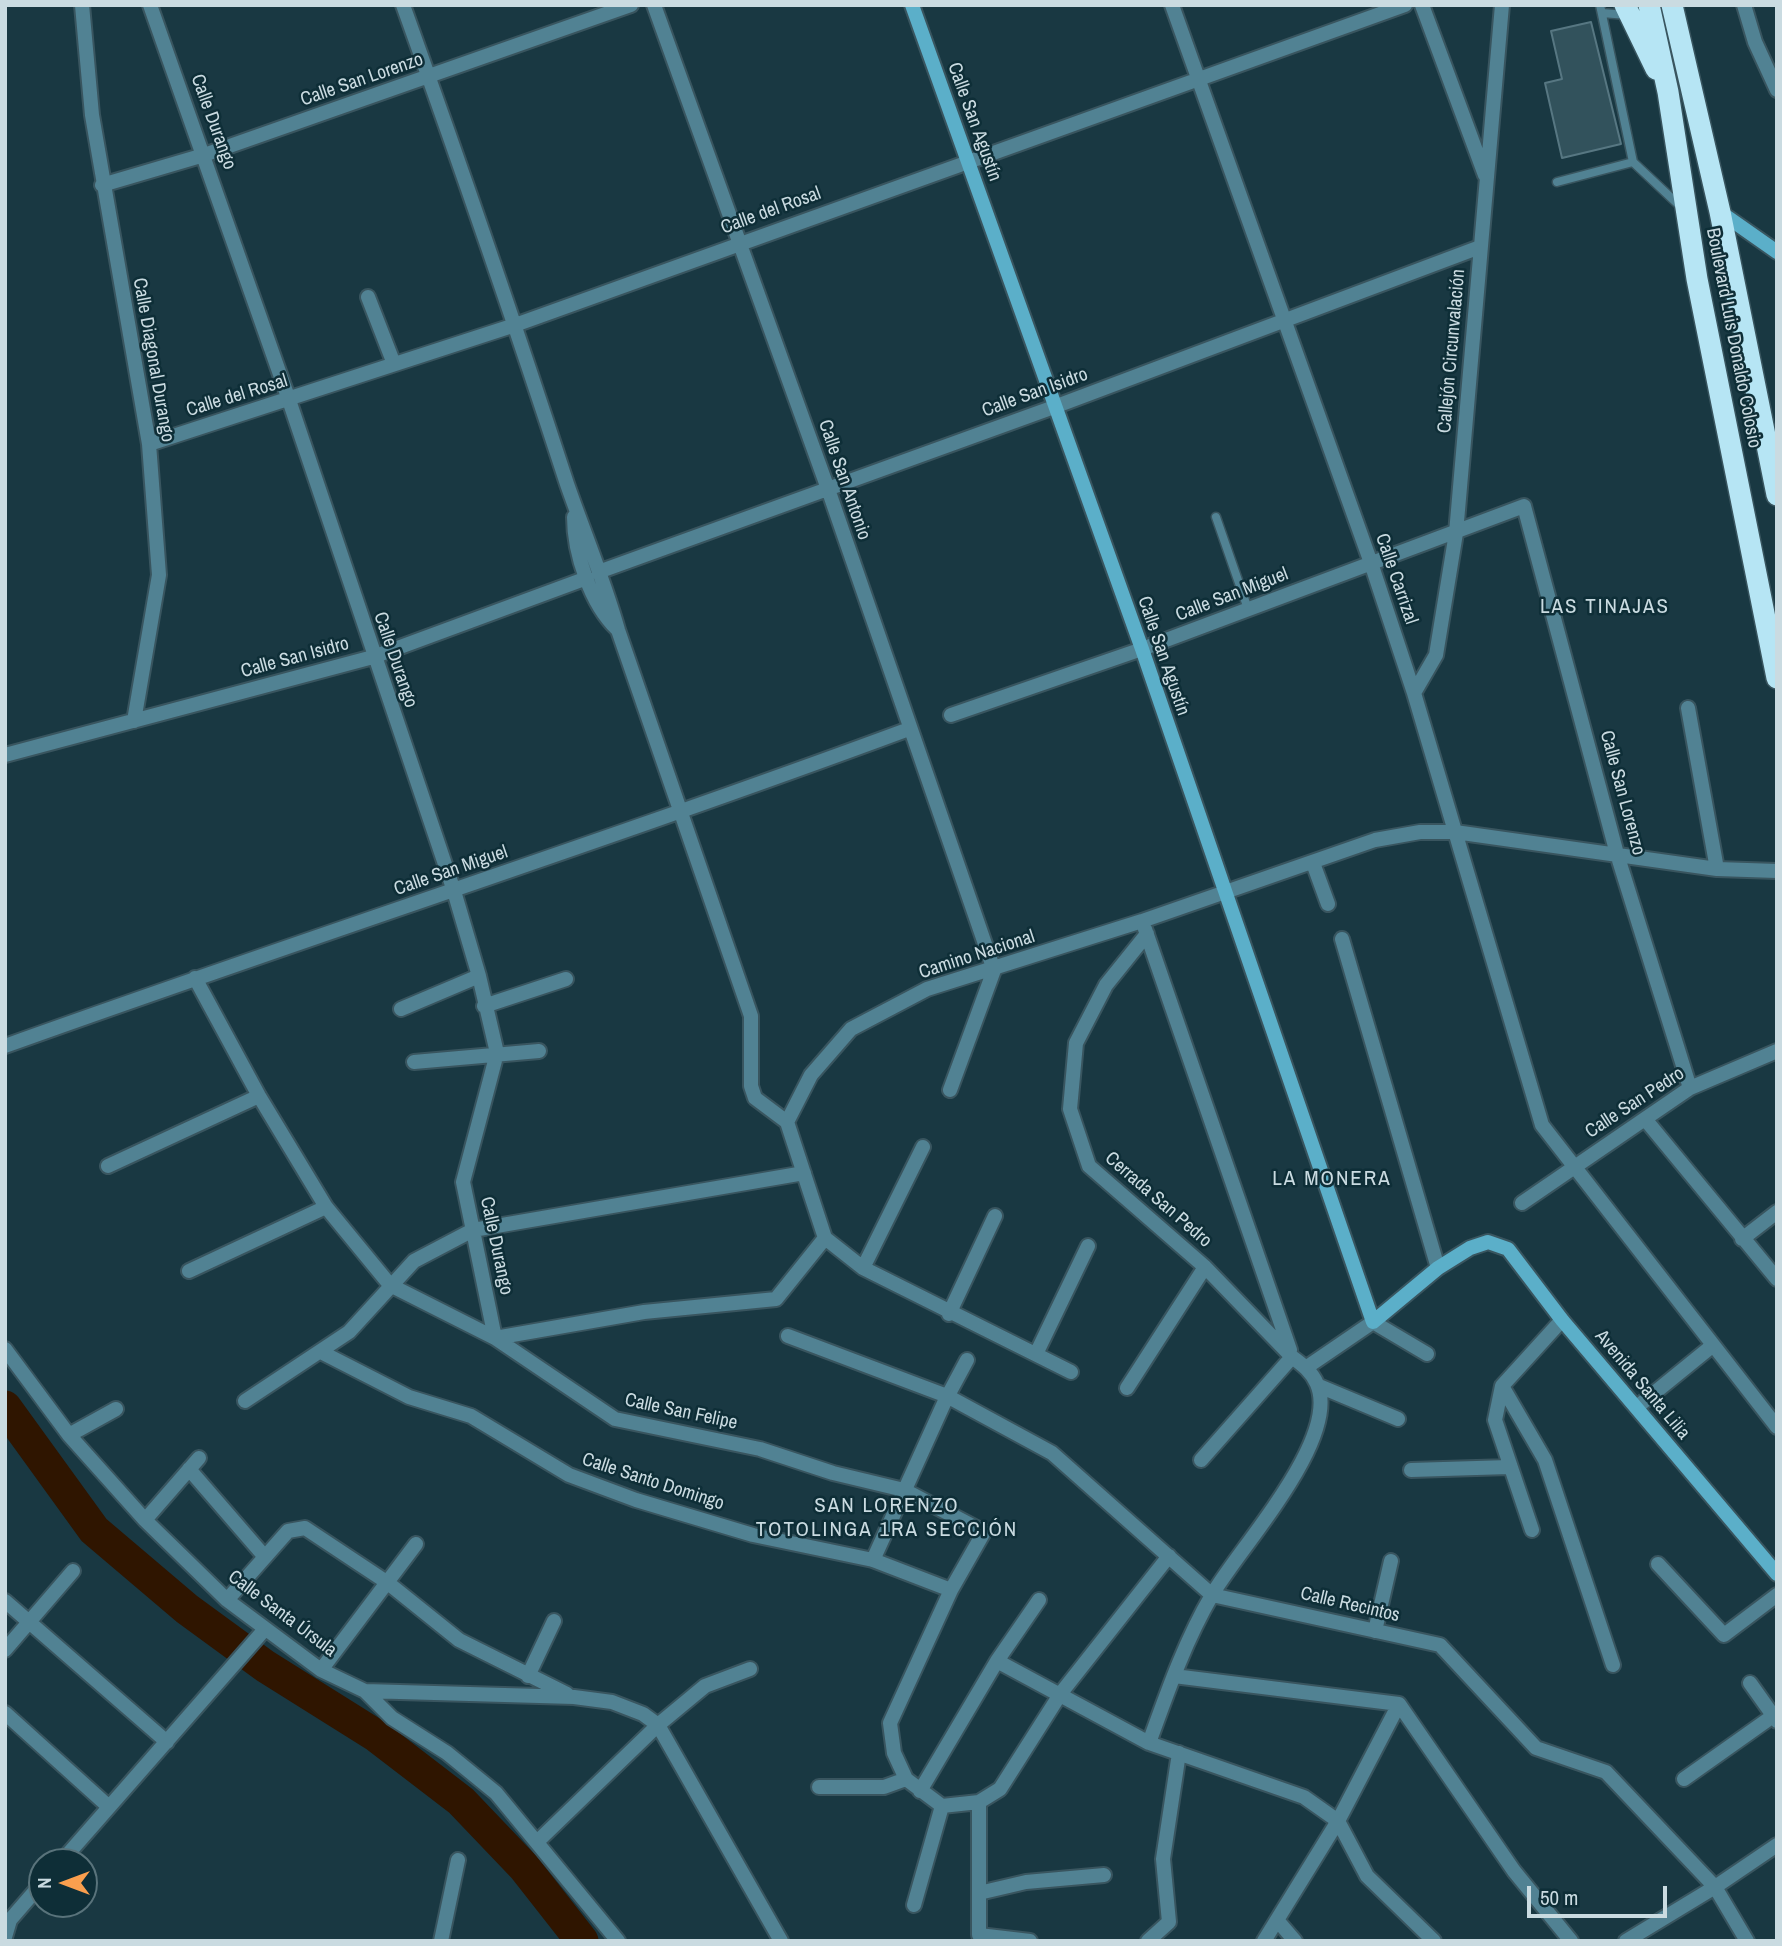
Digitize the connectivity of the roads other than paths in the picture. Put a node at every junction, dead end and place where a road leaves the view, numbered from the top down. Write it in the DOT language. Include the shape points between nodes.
graph roads {
  1 [pos="82,5"];
  2 [pos="150,5"];
  3 [pos="403,5"];
  4 [pos="631,5"];
  5 [pos="654,5"];
  6 [pos="912,5"];
  7 [pos="1172,5"];
  8 [pos="1405,5"];
  9 [pos="1422,5"];
  10 [pos="1502,5"];
  11 [pos="1649,5"];
  12 [pos="1672,5"];
  13 [pos="1744,5"];
  14 [pos="1601,9"];
  15 [pos="1626,10"];
  16 [pos="429,78"];
  17 [pos="1197,81"];
  18 [pos="1777,90"];
  19 [pos="1668,92"];
  20 [pos="204,155"];
  21 [pos="968,160"];
  22 [pos="1633,162"];
  23 [pos="1486,178"];
  24 [pos="1557,182"];
  25 [pos="103,185"];
  26 [pos="1686,212"];
  27 [pos="1720,212"];
  28 [pos="739,243"];
  29 [pos="1480,247"];
  30 [pos="1777,252"];
  31 [pos="369,297"];
  32 [pos="1283,321"];
  33 [pos="515,325"];
  34 [pos="394,364"];
  35 [pos="289,400"];
  36 [pos="1054,407"];
  37 [pos="149,444"];
  38 [pos="828,489"];
  39 [pos="1777,495"];
  40 [pos="574,503"];
  41 [pos="1524,506"];
  42 [pos="1216,517"];
  43 [pos="1456,533"];
  44 [pos="1371,563"];
  45 [pos="601,571"];
  46 [pos="587,578"];
  47 [pos="1248,609"];
  48 [pos="618,630"];
  49 [pos="1142,649"];
  50 [pos="373,657"];
  51 [pos="1777,678"];
  52 [pos="1414,693"];
  53 [pos="1688,708"];
  54 [pos="951,715"];
  55 [pos="134,721"];
  56 [pos="909,729"];
  57 [pos="5,755"];
  58 [pos="681,813"];
  59 [pos="1455,832"];
  60 [pos="1618,854"];
  61 [pos="1312,863"];
  62 [pos="1717,869"];
  63 [pos="1777,871"];
  64 [pos="454,891"];
  65 [pos="1223,892"];
  66 [pos="1328,904"];
  67 [pos="1144,927"];
  68 [pos="1342,939"];
  69 [pos="994,970"];
  70 [pos="479,976"];
  71 [pos="195,978"];
  72 [pos="566,979"];
  73 [pos="484,1006"];
  74 [pos="401,1009"];
  75 [pos="5,1046"];
  76 [pos="538,1051"];
  77 [pos="1777,1051"];
  78 [pos="497,1053"];
  79 [pos="414,1062"];
  80 [pos="1690,1088"];
  81 [pos="950,1090"];
  82 [pos="259,1096"];
  83 [pos="1646,1119"];
  84 [pos="787,1122"];
  85 [pos="923,1147"];
  86 [pos="108,1166"];
  87 [pos="1571,1166"];
  88 [pos="804,1173"];
  89 [pos="1521,1203"];
  90 [pos="326,1207"];
  91 [pos="1777,1212"];
  92 [pos="995,1216"];
  93 [pos="473,1230"];
  94 [pos="825,1238"];
  95 [pos="1742,1239"];
  96 [pos="1088,1246"];
  97 [pos="1205,1267"];
  98 [pos="863,1268"];
  99 [pos="1438,1268"];
  100 [pos="189,1271"];
  101 [pos="1777,1279"];
  102 [pos="390,1285"];
  103 [pos="949,1314"];
  104 [pos="1562,1320"];
  105 [pos="1373,1322"];
  106 [pos="788,1336"];
  107 [pos="495,1338"];
  108 [pos="1712,1346"];
  109 [pos="5,1349"];
  110 [pos="321,1352"];
  111 [pos="1037,1352"];
  112 [pos="1427,1354"];
  113 [pos="1292,1357"];
  114 [pos="967,1360"];
  115 [pos="1307,1367"];
  116 [pos="1071,1372"];
  117 [pos="1319,1386"];
  118 [pos="1502,1386"];
  119 [pos="1127,1388"];
  120 [pos="947,1396"];
  121 [pos="246,1401"];
  122 [pos="1637,1408"];
  123 [pos="116,1409"];
  124 [pos="1398,1419"];
  125 [pos="1777,1427"];
  126 [pos="69,1435"];
  127 [pos="1201,1460"];
  128 [pos="1509,1466"];
  129 [pos="1411,1470"];
  130 [pos="904,1490"];
  131 [pos="145,1520"];
  132 [pos="1532,1530"];
  133 [pos="416,1544"];
  134 [pos="1169,1556"];
  135 [pos="265,1557"];
  136 [pos="873,1560"];
  137 [pos="1391,1560"];
  138 [pos="1658,1564"];
  139 [pos="73,1571"];
  140 [pos="1777,1574"];
  141 [pos="388,1583"];
  142 [pos="951,1590"];
  143 [pos="1212,1594"];
  144 [pos="1777,1595"];
  145 [pos="227,1600"];
  146 [pos="1039,1600"];
  147 [pos="5,1601"];
  148 [pos="554,1621"];
  149 [pos="29,1624"];
  150 [pos="265,1629"];
  151 [pos="1375,1631"];
  152 [pos="5,1650"];
  153 [pos="997,1661"];
  154 [pos="1613,1665"];
  155 [pos="750,1669"];
  156 [pos="321,1670"];
  157 [pos="528,1676"];
  158 [pos="1174,1676"];
  159 [pos="1749,1682"];
  160 [pos="365,1691"];
  161 [pos="1061,1693"];
  162 [pos="574,1697"];
  163 [pos="1399,1704"];
  164 [pos="5,1713"];
  165 [pos="1775,1718"];
  166 [pos="658,1725"];
  167 [pos="167,1742"];
  168 [pos="1149,1743"];
  169 [pos="1179,1754"];
  170 [pos="906,1779"];
  171 [pos="1684,1779"];
  172 [pos="818,1787"];
  173 [pos="920,1791"];
  174 [pos="979,1802"];
  175 [pos="942,1806"];
  176 [pos="109,1807"];
  177 [pos="1338,1821"];
  178 [pos="538,1841"];
  179 [pos="1777,1844"];
  180 [pos="73,1848"];
  181 [pos="458,1860"];
  182 [pos="1104,1875"];
  183 [pos="1715,1887"];
  184 [pos="979,1893"];
  185 [pos="28,1900"];
  186 [pos="914,1905"];
  187 [pos="1277,1920"];
  188 [pos="5,1937"];
  189 [pos="441,1941"];
  190 [pos="618,1941"];
  191 [pos="781,1941"];
  192 [pos="1030,1941"];
  193 [pos="1148,1941"];
  194 [pos="1264,1941"];
  195 [pos="1294,1941"];
  196 [pos="1434,1941"];
  197 [pos="1571,1941"];
  198 [pos="1626,1941"];
  199 [pos="1748,1941"];
  1 -- 25 [label="street, Calle Diagonal Durango"];
  2 -- 20 [label="street, Calle Durango"];
  3 -- 16 [label="street"];
  4 -- 16 [label="street, Calle San Lorenzo"];
  5 -- 28 [label="street, Calle San Antonio"];
  6 -- 21 [label="street, Calle San Agustín"];
  7 -- 17 [label="street, Calle Carrizal"];
  8 -- 17 [label="street, Calle del Rosal"];
  9 -- 23 [label="street"];
  10 -- 23 [label="street, Callejón Circunvalación"];
  11 -- 19 [label="highway, Boulevard Luis Donaldo Colosio"];
  12 -- 27 [label="highway, Boulevard Luis Donaldo Colosio"];
  13 -- 18 [label="street"];
  14 -- 15 [label="lane"];
  14 -- 22 [label="lane"];
  15 -- 19 [label="highway"];
  16 -- 20 [label="street, Calle San Lorenzo"];
  16 -- 33 [label="street"];
  17 -- 21 [label="street, Calle del Rosal"];
  17 -- 32 [label="street, Calle Carrizal"];
  19 -- 26 [label="highway, Boulevard Luis Donaldo Colosio"];
  20 -- 25 [label="street, Calle San Lorenzo"];
  20 -- 35 [label="street, Calle Durango"];
  21 -- 28 [label="street, Calle del Rosal"];
  21 -- 36 [label="street, Calle San Agustín"];
  22 -- 24 [label="lane"];
  22 -- 26 [label="lane"];
  23 -- 29 [label="street, Callejón Circunvalación"];
  25 -- 37 [label="street, Calle Diagonal Durango"];
  26 -- 51 [label="highway, Boulevard Luis Donaldo Colosio"];
  27 -- 30 [label="street"];
  27 -- 39 [label="highway, Boulevard Luis Donaldo Colosio"];
  28 -- 33 [label="street, Calle del Rosal"];
  28 -- 38 [label="street, Calle San Antonio"];
  29 -- 32 [label="street, Calle San Isidro"];
  29 -- 43 [label="street, Callejón Circunvalación"];
  31 -- 34 [label="street"];
  32 -- 36 [label="street, Calle San Isidro"];
  32 -- 44 [label="street, Calle Carrizal"];
  33 -- 34 [label="street, Calle del Rosal"];
  33 -- 40 [label="street"];
  34 -- 35 [label="street, Calle del Rosal"];
  35 -- 37 [label="street, Calle del Rosal"];
  35 -- 50 [label="street, Calle Durango"];
  36 -- 38 [label="street, Calle San Isidro"];
  36 -- 49 [label="street, Calle San Agustín"];
  37 -- 55 [label="street, Calle Diagonal Durango" via="159,575"];
  38 -- 45 [label="street, Calle San Isidro"];
  38 -- 56 [label="street, Calle San Antonio"];
  40 -- 45 [label="street"];
  40 -- 46 [label="street" via="574,528"];
  41 -- 43 [label="street, Calle San Miguel"];
  41 -- 60 [label="street, Calle San Lorenzo"];
  42 -- 47 [label="lane"];
  43 -- 44 [label="street, Calle San Miguel"];
  43 -- 52 [label="street, Callejón Circunvalación" via="1436,655"];
  44 -- 47 [label="street, Calle San Miguel"];
  44 -- 52 [label="street, Calle Carrizal"];
  45 -- 48 [label="street"];
  46 -- 48 [label="street" via="602,615"];
  46 -- 50 [label="street, Calle San Isidro"];
  47 -- 49 [label="street, Calle San Miguel"];
  48 -- 58 [label="street"];
  49 -- 54 [label="street, Calle San Miguel"];
  49 -- 65 [label="street, Calle San Agustín"];
  50 -- 55 [label="street, Calle San Isidro"];
  50 -- 64 [label="street, Calle Durango"];
  52 -- 59 [label="street, Calle Carrizal"];
  53 -- 62 [label="street"];
  55 -- 57 [label="street, Calle San Isidro"];
  56 -- 58 [label="street, Calle San Miguel"];
  56 -- 69 [label="street, Calle San Antonio"];
  58 -- 64 [label="street, Calle San Miguel"];
  58 -- 84 [label="street" via="751,1016 755,1098"];
  59 -- 60 [label="street, Camino Nacional"];
  59 -- 61 [label="street, Camino Nacional" via="1375,840"];
  59 -- 87 [label="street, Calle Carrizal" via="1542,1125"];
  60 -- 62 [label="street, Camino Nacional"];
  60 -- 80 [label="street, Calle San Lorenzo"];
  61 -- 65 [label="street, Camino Nacional"];
  61 -- 66 [label="street"];
  62 -- 63 [label="street, Camino Nacional"];
  64 -- 70 [label="street, Calle Durango"];
  64 -- 71 [label="street, Calle San Miguel"];
  65 -- 67 [label="street, Camino Nacional"];
  65 -- 105 [label="street, Calle San Agustín"];
  67 -- 69 [label="street, Camino Nacional"];
  67 -- 97 [label="street, Cerrada San Pedro" via="1076,1043 1070,1109 1088,1166"];
  67 -- 113 [label="street"];
  68 -- 99 [label="street"];
  69 -- 81 [label="street"];
  69 -- 84 [label="street, Camino Nacional" via="927,989 851,1029 811,1075"];
  70 -- 73 [label="street, Calle Durango"];
  70 -- 74 [label="street"];
  71 -- 75 [label="street, Calle San Miguel"];
  71 -- 82 [label="street"];
  72 -- 73 [label="street"];
  73 -- 78 [label="street, Calle Durango"];
  76 -- 78 [label="street"];
  77 -- 80 [label="street, Calle San Pedro"];
  78 -- 79 [label="street"];
  78 -- 93 [label="street, Calle Durango" via="463,1182"];
  80 -- 83 [label="street, Calle San Pedro"];
  82 -- 86 [label="street"];
  82 -- 90 [label="street"];
  83 -- 87 [label="street, Calle San Pedro"];
  83 -- 95 [label="street"];
  84 -- 88 [label="street"];
  85 -- 98 [label="street"];
  87 -- 89 [label="street, Calle San Pedro"];
  87 -- 108 [label="street, Calle Carrizal"];
  88 -- 93 [label="street"];
  88 -- 94 [label="street"];
  90 -- 100 [label="street"];
  90 -- 102 [label="street"];
  91 -- 95 [label="street"];
  92 -- 103 [label="street"];
  93 -- 102 [label="street" via="414,1261"];
  93 -- 107 [label="street, Calle Durango"];
  94 -- 98 [label="street"];
  94 -- 107 [label="street" via="776,1299 644,1312"];
  95 -- 101 [label="street"];
  96 -- 111 [label="street"];
  97 -- 113 [label="street, Cerrada San Pedro"];
  97 -- 119 [label="street"];
  98 -- 103 [label="street"];
  99 -- 104 [label="street, Avenida Santa Lilia" via="1488,1242 1508,1249"];
  99 -- 105 [label="street"];
  102 -- 107 [label="street, Calle San Felipe"];
  102 -- 110 [label="street" via="349,1332"];
  103 -- 111 [label="street"];
  104 -- 118 [label="street"];
  104 -- 122 [label="street, Avenida Santa Lilia"];
  105 -- 112 [label="street"];
  105 -- 115 [label="street"];
  106 -- 120 [label="street, Calle Recintos"];
  107 -- 130 [label="street, Calle San Felipe" via="615,1419 760,1449"];
  108 -- 122 [label="street"];
  108 -- 125 [label="street, Calle Carrizal"];
  109 -- 126 [label="street, Calle Santa Úrsula"];
  110 -- 121 [label="street"];
  110 -- 136 [label="street, Calle Santo Domingo" via="409,1396 471,1416 569,1475 614,1492 753,1535"];
  111 -- 116 [label="street"];
  113 -- 115 [label="street, Cerrada San Pedro"];
  113 -- 127 [label="street"];
  114 -- 120 [label="street"];
  115 -- 117 [label="street"];
  117 -- 124 [label="street"];
  117 -- 143 [label="street" via="1318,1425 1294,1477"];
  118 -- 128 [label="street" via="1495,1420"];
  118 -- 154 [label="street" via="1545,1460"];
  120 -- 130 [label="street"];
  120 -- 134 [label="street, Calle Recintos" via="1052,1453"];
  122 -- 140 [label="street, Avenida Santa Lilia"];
  123 -- 126 [label="street"];
  126 -- 131 [label="street, Calle Santa Úrsula"];
  128 -- 129 [label="street"];
  128 -- 132 [label="street"];
  130 -- 136 [label="street"];
  130 -- 142 [label="street, Calle San Felipe" via="984,1532"];
  131 -- 135 [label="street, Calle Santa Úrsula" via="194,1464"];
  131 -- 145 [label="street, Calle Santa Úrsula"];
  133 -- 141 [label="street"];
  134 -- 143 [label="street, Calle Recintos"];
  134 -- 161 [label="street"];
  135 -- 141 [label="street" via="288,1531 305,1528"];
  135 -- 145 [label="street"];
  136 -- 142 [label="street, Calle Santo Domingo"];
  137 -- 151 [label="street"];
  138 -- 144 [label="street" via="1724,1635"];
  139 -- 149 [label="street"];
  141 -- 156 [label="street"];
  141 -- 157 [label="street" via="459,1640"];
  142 -- 170 [label="street" via="891,1723 894,1753"];
  143 -- 151 [label="street, Calle Recintos"];
  143 -- 158 [label="street"];
  145 -- 150 [label="street, Calle Santa Úrsula"];
  146 -- 153 [label="street"];
  147 -- 149 [label="street"];
  148 -- 157 [label="street"];
  149 -- 152 [label="street"];
  149 -- 167 [label="street"];
  150 -- 156 [label="street, Calle Santa Úrsula"];
  150 -- 167 [label="street"];
  151 -- 183 [label="street, Calle Recintos" via="1440,1645 1536,1748 1606,1772"];
  153 -- 161 [label="street"];
  153 -- 173 [label="street"];
  155 -- 166 [label="street" via="705,1686"];
  156 -- 160 [label="street, Calle Santa Úrsula"];
  157 -- 162 [label="street"];
  158 -- 163 [label="street"];
  158 -- 168 [label="street"];
  159 -- 165 [label="street"];
  160 -- 162 [label="street"];
  160 -- 178 [label="street, Calle Santa Úrsula" via="391,1718 447,1753 496,1793"];
  161 -- 168 [label="street"];
  161 -- 174 [label="street" via="1000,1789"];
  162 -- 166 [label="street" via="612,1702"];
  163 -- 177 [label="street"];
  163 -- 197 [label="street" via="1514,1871"];
  164 -- 176 [label="street"];
  165 -- 171 [label="street"];
  166 -- 178 [label="street"];
  166 -- 191 [label="street"];
  167 -- 176 [label="street"];
  168 -- 169 [label="street"];
  169 -- 177 [label="street" via="1304,1797"];
  169 -- 193 [label="street" via="1163,1859 1169,1922"];
  170 -- 172 [label="street" via="884,1787"];
  170 -- 173 [label="street"];
  173 -- 175 [label="street"];
  174 -- 175 [label="street"];
  174 -- 184 [label="street"];
  175 -- 186 [label="street"];
  176 -- 180 [label="street"];
  177 -- 187 [label="street"];
  177 -- 196 [label="street" via="1367,1876"];
  178 -- 190 [label="street, Calle Santa Úrsula"];
  179 -- 183 [label="street"];
  181 -- 189 [label="street"];
  182 -- 184 [label="street" via="1026,1882"];
  183 -- 198 [label="street"];
  183 -- 199 [label="street, Calle Recintos"];
  184 -- 192 [label="street" via="979,1935"];
  185 -- 188 [label="street" via="10,1920"];
  187 -- 194 [label="street"];
  187 -- 195 [label="street"];
}
